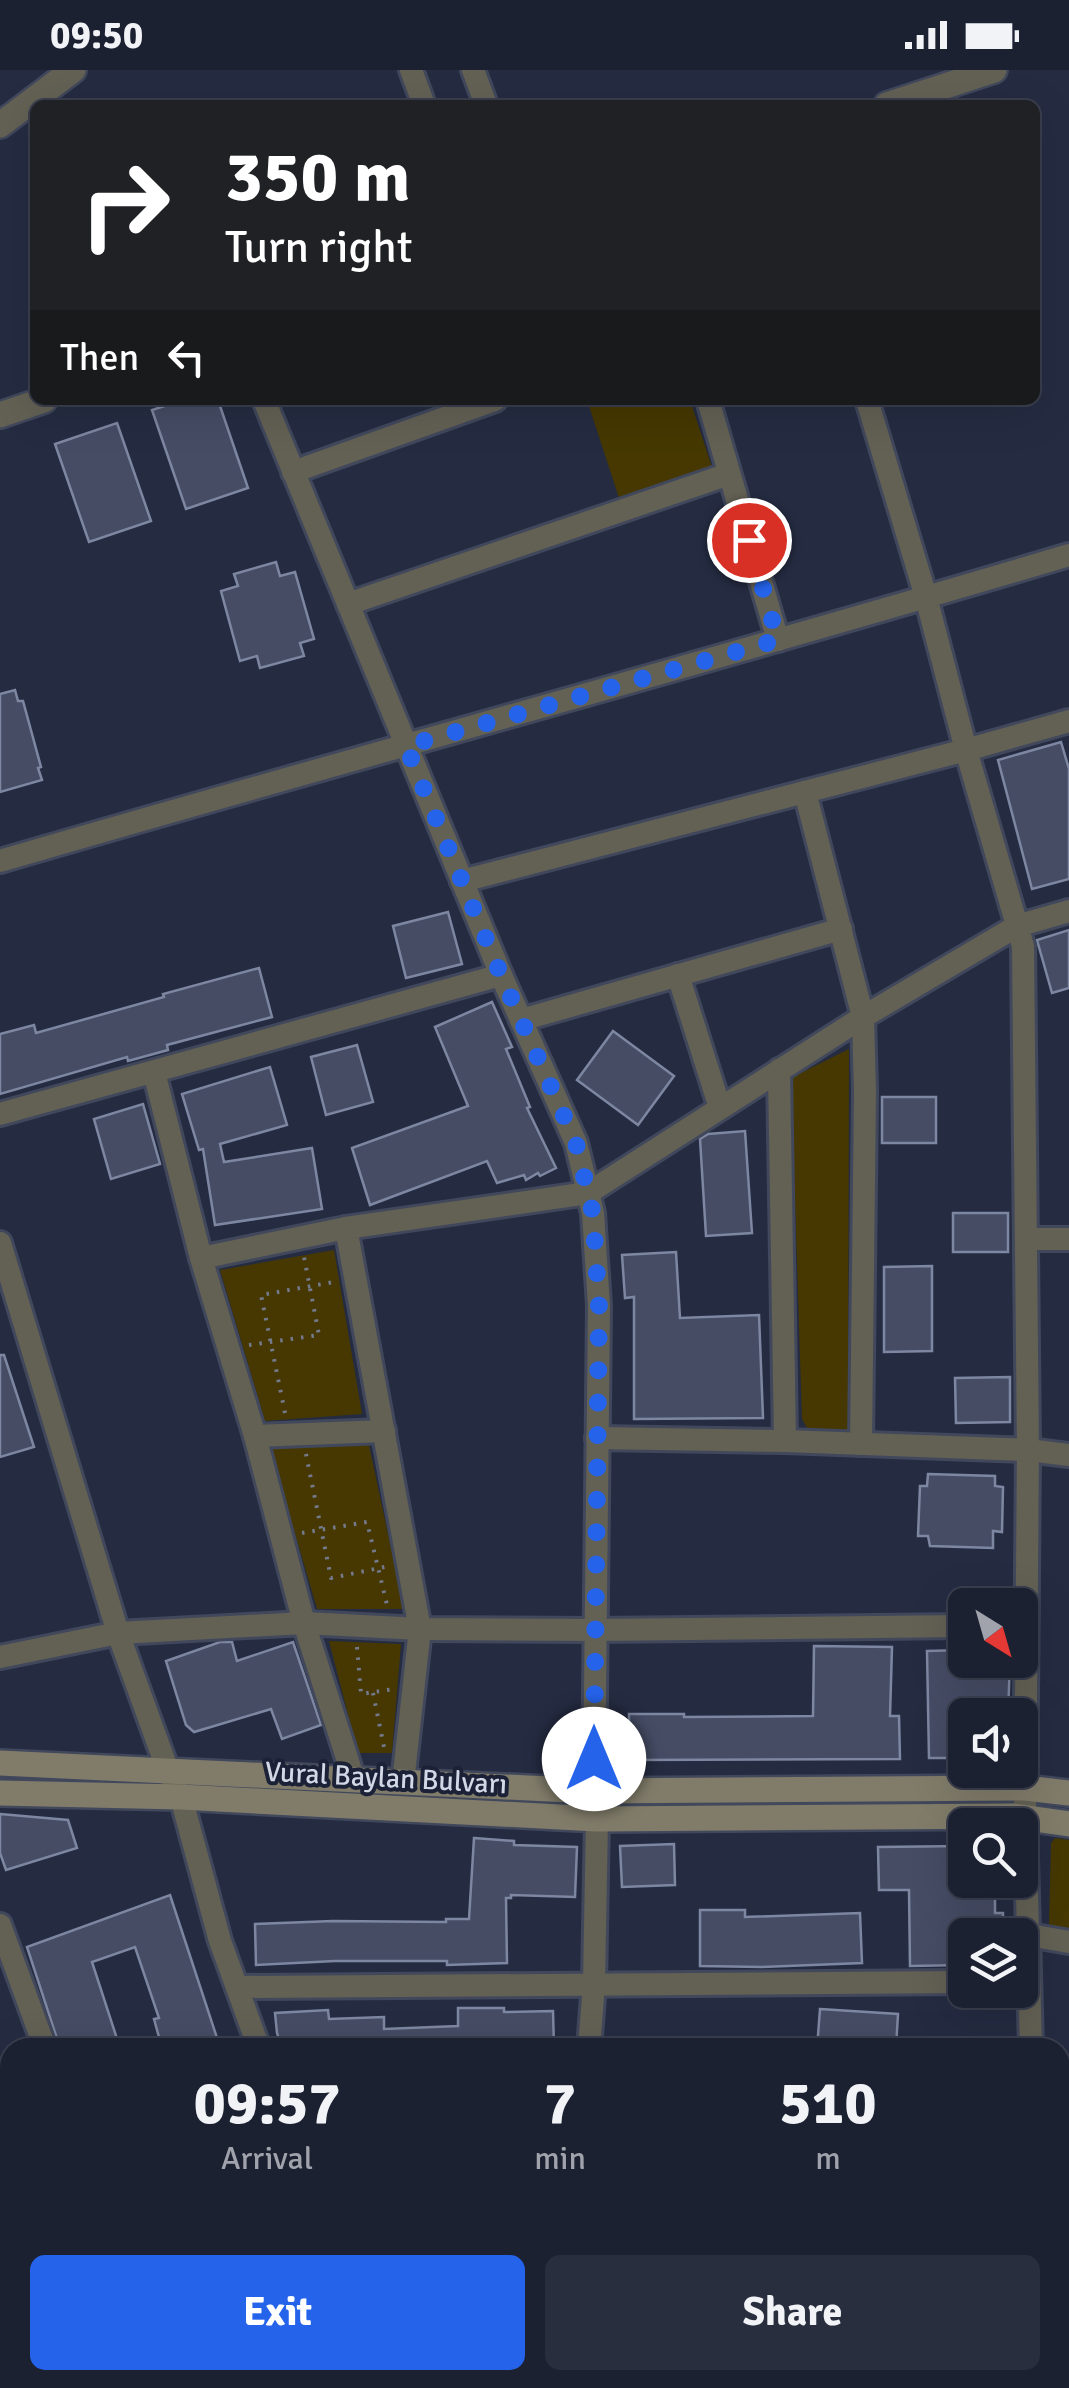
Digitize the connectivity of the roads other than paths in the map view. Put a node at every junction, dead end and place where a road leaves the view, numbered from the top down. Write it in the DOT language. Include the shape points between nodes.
graph roads {
  1 [pos="73,70"];
  2 [pos="412,70"];
  3 [pos="473,70"];
  4 [pos="994,70"];
  5 [pos="33,100"];
  6 [pos="422,100"];
  7 [pos="484,100"];
  8 [pos="902,100"];
  9 [pos="30,102"];
  10 [pos="0,125"];
  11 [pos="30,405"];
  12 [pos="266,405"];
  13 [pos="481,405"];
  14 [pos="709,405"];
  15 [pos="868,405"];
  16 [pos="0,415"];
  17 [pos="293,472"];
  18 [pos="729,474"];
  19 [pos="1069,554"];
  20 [pos="926,598"];
  21 [pos="348,604"];
  22 [pos="778,640"];
  23 [pos="1069,721"];
  24 [pos="406,746"];
  25 [pos="966,750"];
  26 [pos="805,792"];
  27 [pos="0,862"];
  28 [pos="462,881"];
  29 [pos="1069,911"];
  30 [pos="1017,926"];
  31 [pos="840,929"];
  32 [pos="501,975"];
  33 [pos="678,975"];
  34 [pos="863,1016"];
  35 [pos="521,1020"];
  36 [pos="780,1070"];
  37 [pos="154,1072"];
  38 [pos="720,1108"];
  39 [pos="0,1114"];
  40 [pos="588,1192"];
  41 [pos="346,1228"];
  42 [pos="1069,1238"];
  43 [pos="1026,1239"];
  44 [pos="0,1243"];
  45 [pos="201,1258"];
  46 [pos="384,1431"];
  47 [pos="255,1436"];
  48 [pos="597,1438"];
  49 [pos="786,1441"];
  50 [pos="861,1444"];
  51 [pos="1028,1450"];
  52 [pos="1069,1455"];
  53 [pos="1025,1588"];
  54 [pos="304,1623"];
  55 [pos="948,1626"];
  56 [pos="420,1629"];
  57 [pos="594,1630"];
  58 [pos="118,1633"];
  59 [pos="0,1657"];
  60 [pos="0,1763"];
  61 [pos="168,1771"];
  62 [pos="354,1780"];
  63 [pos="403,1782"];
  64 [pos="1025,1788"];
  65 [pos="594,1791"];
  66 [pos="0,1793"];
  67 [pos="1069,1793"];
  68 [pos="180,1797"];
  69 [pos="1026,1808"];
  70 [pos="948,1816"];
  71 [pos="596,1819"];
  72 [pos="1038,1820"];
  73 [pos="1069,1824"];
  74 [pos="0,1926"];
  75 [pos="1038,1937"];
  76 [pos="1069,1942"];
  77 [pos="948,1982"];
  78 [pos="594,1984"];
  79 [pos="0,1986"];
  80 [pos="237,1987"];
  81 [pos="24,1992"];
  82 [pos="1027,2008"];
  83 [pos="41,2038"];
  84 [pos="255,2038"];
  85 [pos="590,2038"];
  86 [pos="1030,2038"];
  1 -- 5 [label="street"];
  2 -- 6 [label="street"];
  3 -- 7 [label="street"];
  4 -- 8 [label="street"];
  9 -- 10 [label="street"];
  11 -- 16 [label="street"];
  12 -- 17 [label="street"];
  13 -- 17 [label="street"];
  14 -- 18 [label="street"];
  15 -- 20 [label="street"];
  17 -- 21 [label="street"];
  18 -- 21 [label="street"];
  18 -- 22 [label="street"];
  19 -- 20 [label="street"];
  20 -- 22 [label="street"];
  20 -- 25 [label="street"];
  21 -- 24 [label="street"];
  22 -- 24 [label="street"];
  23 -- 25 [label="street"];
  24 -- 27 [label="street"];
  24 -- 28 [label="street"];
  25 -- 26 [label="street"];
  25 -- 30 [label="street"];
  26 -- 28 [label="street"];
  26 -- 31 [label="street"];
  28 -- 32 [label="street"];
  29 -- 30 [label="street"];
  30 -- 34 [label="street"];
  30 -- 43 [label="street" via="1023,946"];
  31 -- 33 [label="street"];
  31 -- 34 [label="street"];
  32 -- 35 [label="street"];
  32 -- 37 [label="street"];
  33 -- 35 [label="street"];
  33 -- 38 [label="street"];
  34 -- 36 [label="street"];
  34 -- 50 [label="street"];
  35 -- 40 [label="street" via="576,1143"];
  36 -- 38 [label="street"];
  36 -- 49 [label="street"];
  37 -- 39 [label="street"];
  37 -- 45 [label="street"];
  38 -- 40 [label="street"];
  40 -- 41 [label="street"];
  40 -- 48 [label="street" via="599,1306"];
  41 -- 45 [label="street"];
  41 -- 46 [label="street"];
  42 -- 43 [label="street"];
  43 -- 51 [label="street"];
  44 -- 58 [label="street"];
  45 -- 47 [label="street"];
  46 -- 47 [label="street"];
  46 -- 56 [label="street"];
  47 -- 54 [label="street"];
  48 -- 49 [label="street"];
  48 -- 57 [label="street"];
  49 -- 50 [label="street"];
  50 -- 51 [label="street"];
  51 -- 52 [label="street"];
  51 -- 53 [label="street"];
  54 -- 56 [label="street"];
  54 -- 58 [label="street"];
  54 -- 62 [label="street"];
  55 -- 57 [label="street"];
  56 -- 57 [label="street"];
  56 -- 63 [label="street"];
  57 -- 65 [label="street"];
  58 -- 59 [label="street"];
  58 -- 61 [label="street"];
  60 -- 61 [label="main road, Vural Baylan Bulvarı"];
  61 -- 62 [label="main road, Vural Baylan Bulvarı"];
  61 -- 68 [label="street"];
  62 -- 63 [label="main road, Vural Baylan Bulvarı"];
  63 -- 65 [label="main road, Vural Baylan Bulvarı"];
  64 -- 65 [label="main road, Vural Baylan Bulvarı"];
  64 -- 67 [label="main road, Vural Baylan Bulvarı"];
  64 -- 69 [label="street"];
  66 -- 68 [label="main road, Vural Baylan Bulvarı"];
  68 -- 71 [label="main road, Vural Baylan Bulvarı"];
  68 -- 80 [label="street"];
  70 -- 71 [label="main road, Vural Baylan Bulvarı"];
  71 -- 78 [label="street"];
  72 -- 73 [label="main road, Vural Baylan Bulvarı"];
  74 -- 81 [label="street"];
  75 -- 76 [label="street"];
  77 -- 78 [label="street"];
  78 -- 80 [label="street"];
  78 -- 85 [label="street"];
  79 -- 81 [label="street"];
  80 -- 84 [label="street"];
  81 -- 83 [label="street"];
  82 -- 86 [label="street"];
}
